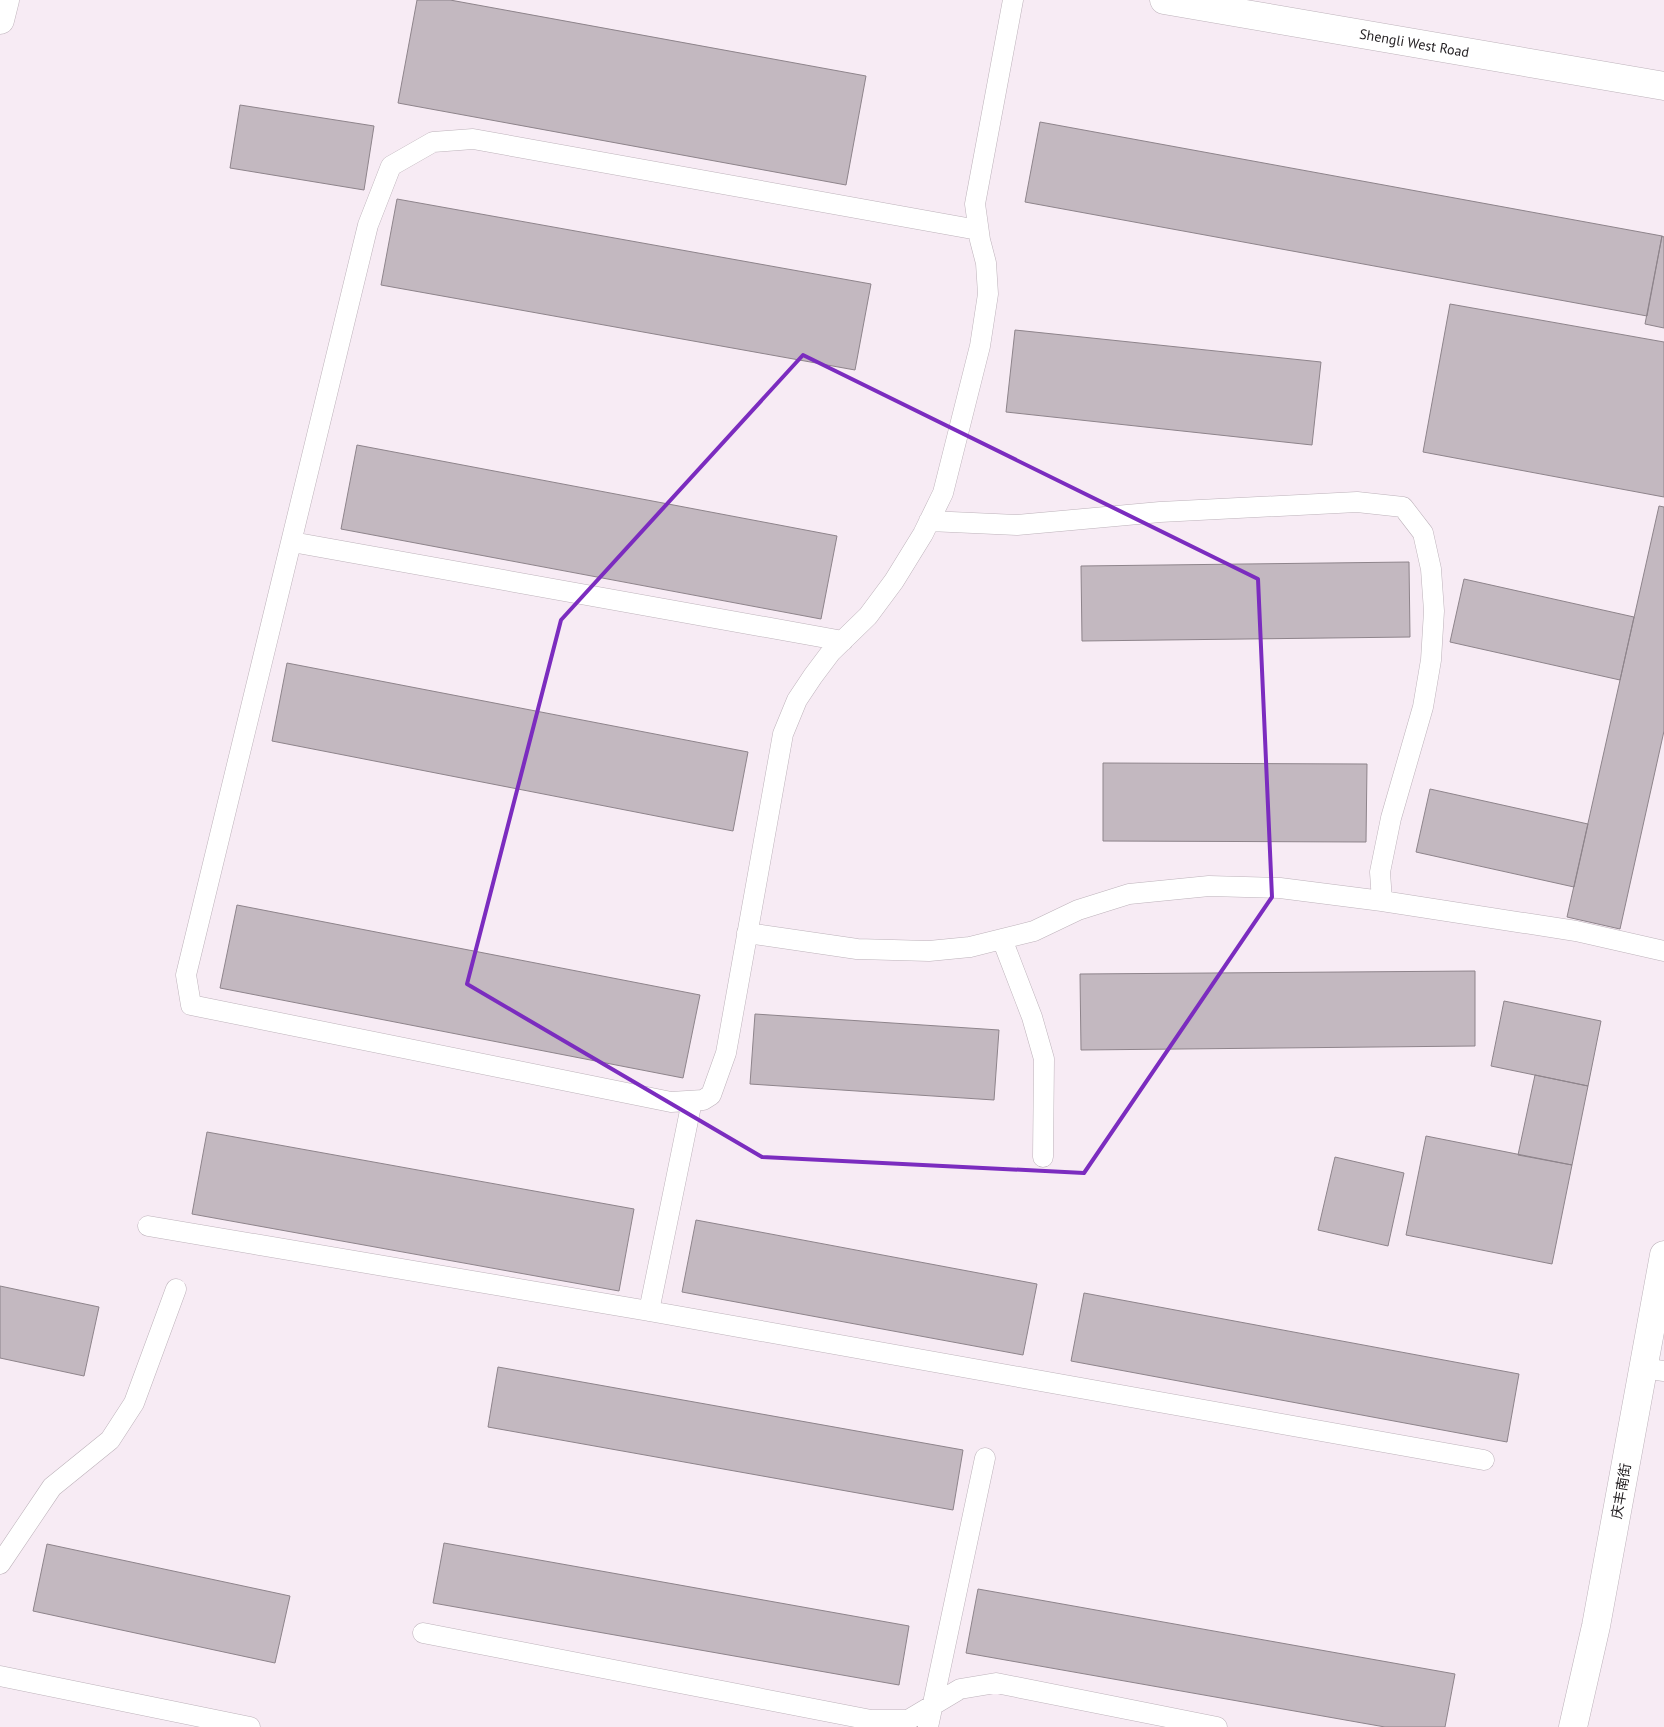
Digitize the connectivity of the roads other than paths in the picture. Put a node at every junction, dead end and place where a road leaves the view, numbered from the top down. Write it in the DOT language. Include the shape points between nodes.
graph roads {
  1 [pos="5,0"];
  2 [pos="1013,0"];
  3 [pos="1164,0"];
  4 [pos="0,20"];
  5 [pos="1664,86"];
  6 [pos="978,230"];
  7 [pos="929,521"];
  8 [pos="292,542"];
  9 [pos="843,641"];
  10 [pos="1382,901"];
  11 [pos="747,933"];
  12 [pos="1002,939"];
  13 [pos="1664,951"];
  14 [pos="692,1101"];
  15 [pos="1043,1157"];
  16 [pos="148,1226"];
  17 [pos="1664,1255"];
  18 [pos="176,1289"];
  19 [pos="649,1311"];
  20 [pos="1654,1370"];
  21 [pos="986,1458"];
  22 [pos="1484,1460"];
  23 [pos="0,1564"];
  24 [pos="423,1633"];
  25 [pos="0,1676"];
  26 [pos="933,1706"];
  27 [pos="250,1727"];
  28 [pos="928,1727"];
  29 [pos="1217,1727"];
  30 [pos="1573,1727"];
  1 -- 4 [label="street"];
  2 -- 6 [label="lane" via="975,204"];
  3 -- 5 [label="street, Shengli West Road"];
  6 -- 7 [label="lane" via="986,263 988,294 980,346 943,493"];
  6 -- 8 [label="lane" via="473,139 433,142 391,166 368,225"];
  7 -- 9 [label="lane" via="894,581 868,616"];
  7 -- 10 [label="lane" via="1017,524 1347,502 1403,507 1423,533 1431,569 1431,660 1423,707 1391,818 1380,872"];
  8 -- 9 [label="lane"];
  8 -- 14 [label="lane" via="186,975 191,1005 671,1102"];
  9 -- 11 [label="lane" via="802,692 783,734"];
  10 -- 12 [label="lane" via="1280,888 1209,886 1129,894 1078,910 1034,931"];
  10 -- 13 [label="lane" via="1576,931"];
  11 -- 12 [label="lane" via="812,944 894,951 970,947"];
  11 -- 14 [label="lane" via="726,1053 715,1088 712,1095"];
  12 -- 15 [label="lane" via="1044,1058"];
  14 -- 19 [label="lane"];
  16 -- 19 [label="lane"];
  17 -- 20 [label="street, 庆丰南街"];
  18 -- 23 [label="lane" via="134,1403 110,1440 52,1487"];
  19 -- 22 [label="lane"];
  20 -- 30 [label="street, 庆丰南街"];
  21 -- 26 [label="lane"];
  24 -- 26 [label="lane" via="872,1720 908,1720"];
  25 -- 27 [label="lane"];
  26 -- 28 [label="lane"];
  26 -- 29 [label="lane" via="960,1689 996,1683"];
}
